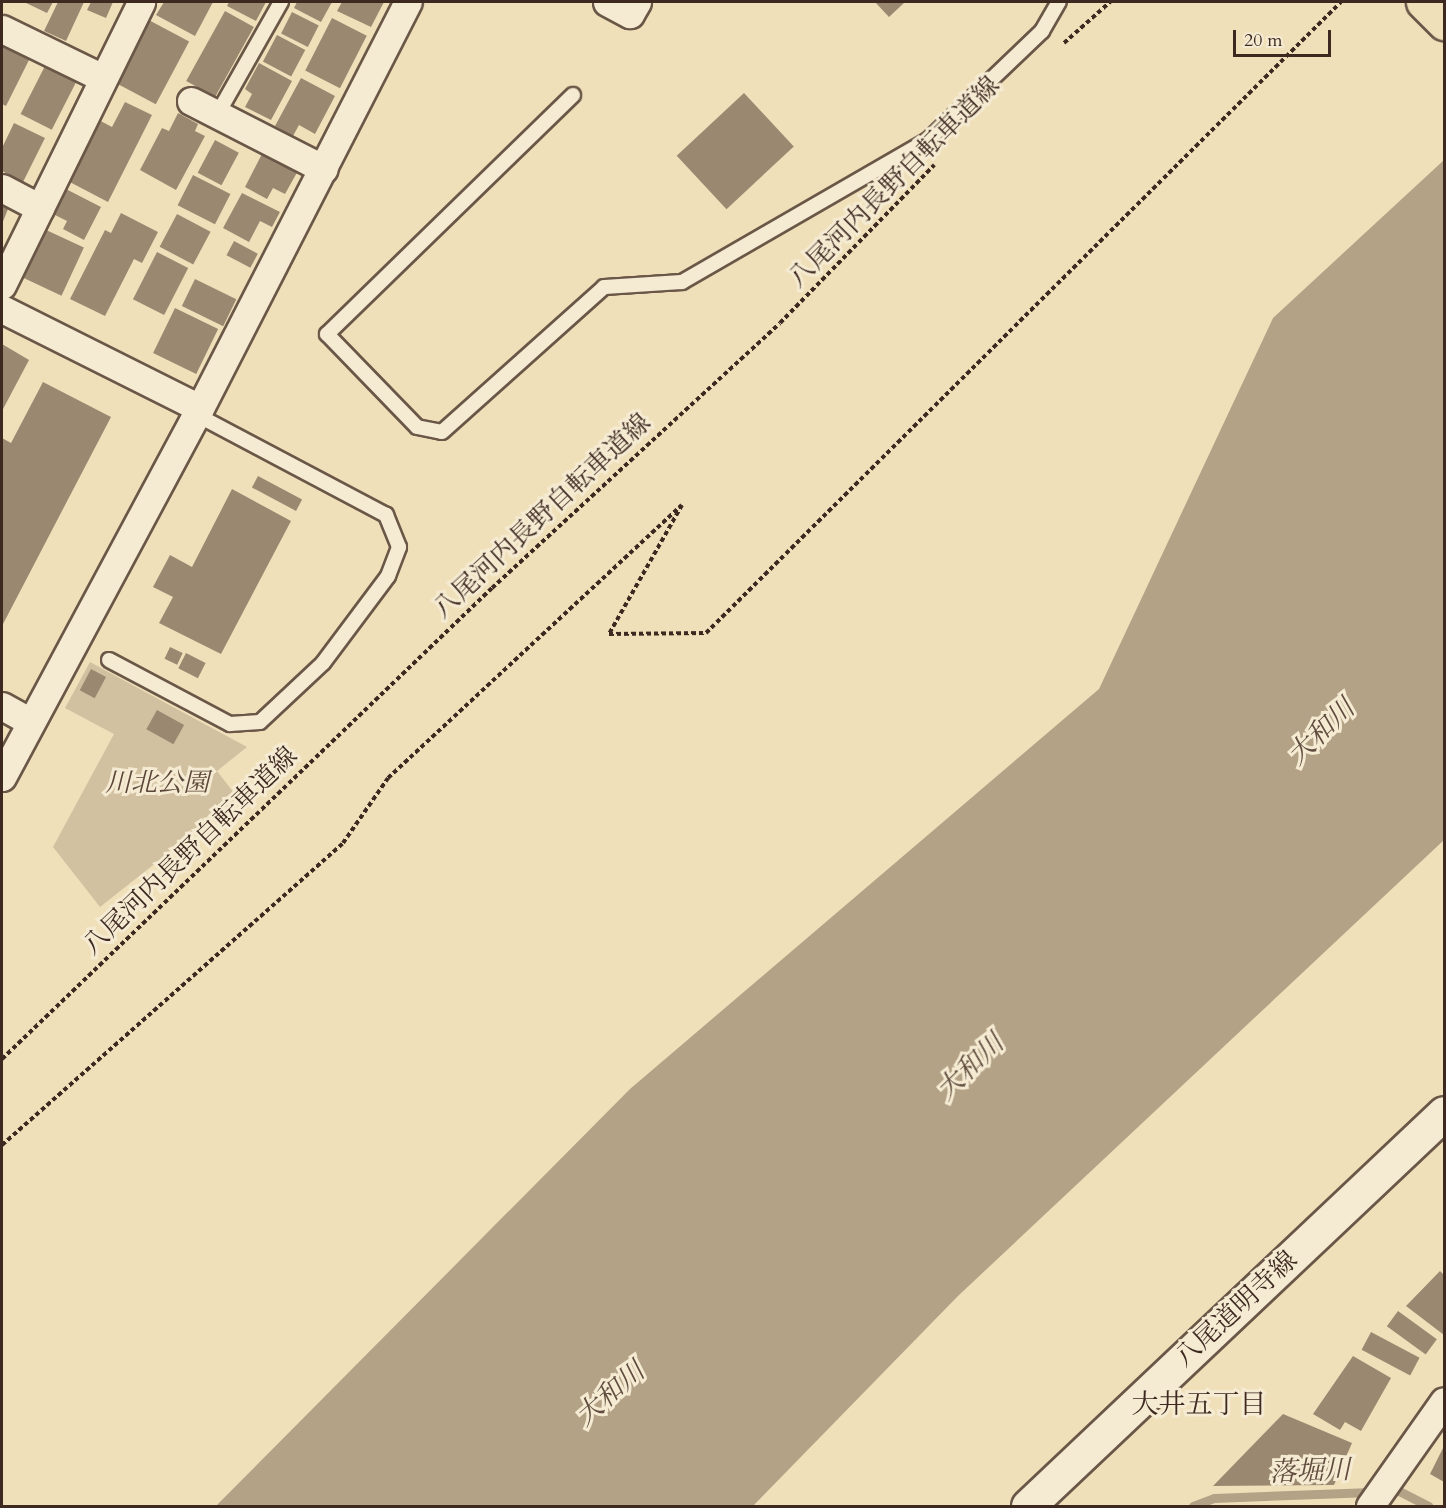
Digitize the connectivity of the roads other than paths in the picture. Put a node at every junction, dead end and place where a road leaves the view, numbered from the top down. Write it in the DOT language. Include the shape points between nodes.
graph roads {
  1 [pos="141,2"];
  2 [pos="282,2"];
  3 [pos="408,2"];
  4 [pos="607,2"];
  5 [pos="637,2"];
  6 [pos="1059,2"];
  7 [pos="1423,2"];
  8 [pos="1444,23"];
  9 [pos="2,29"];
  10 [pos="103,78"];
  11 [pos="573,95"];
  12 [pos="191,102"];
  13 [pos="218,116"];
  14 [pos="324,169"];
  15 [pos="2,188"];
  16 [pos="40,208"];
  17 [pos="2,285"];
  18 [pos="2,309"];
  19 [pos="199,411"];
  20 [pos="108,660"];
  21 [pos="2,706"];
  22 [pos="31,722"];
  23 [pos="2,777"];
  24 [pos="1444,1113"];
  25 [pos="1443,1407"];
  26 [pos="1028,1506"];
  27 [pos="1370,1506"];
  1 -- 10 [label="street"];
  2 -- 13 [label="lane"];
  3 -- 14 [label="street"];
  4 -- 5 [label="street" via="630,14"];
  6 -- 11 [label="lane" via="1042,31 928,140 682,282 604,287 442,432 417,427 327,333"];
  7 -- 8 [label="highway"];
  9 -- 10 [label="street"];
  10 -- 16 [label="street"];
  12 -- 13 [label="street"];
  13 -- 14 [label="street"];
  14 -- 19 [label="street"];
  15 -- 16 [label="street"];
  16 -- 17 [label="street"];
  18 -- 19 [label="street"];
  19 -- 20 [label="lane" via="386,515 399,547 388,576 323,663 260,722 230,724"];
  19 -- 22 [label="street"];
  21 -- 22 [label="street"];
  22 -- 23 [label="street"];
  24 -- 26 [label="main road, 八尾道明寺線"];
  25 -- 27 [label="street"];
}
